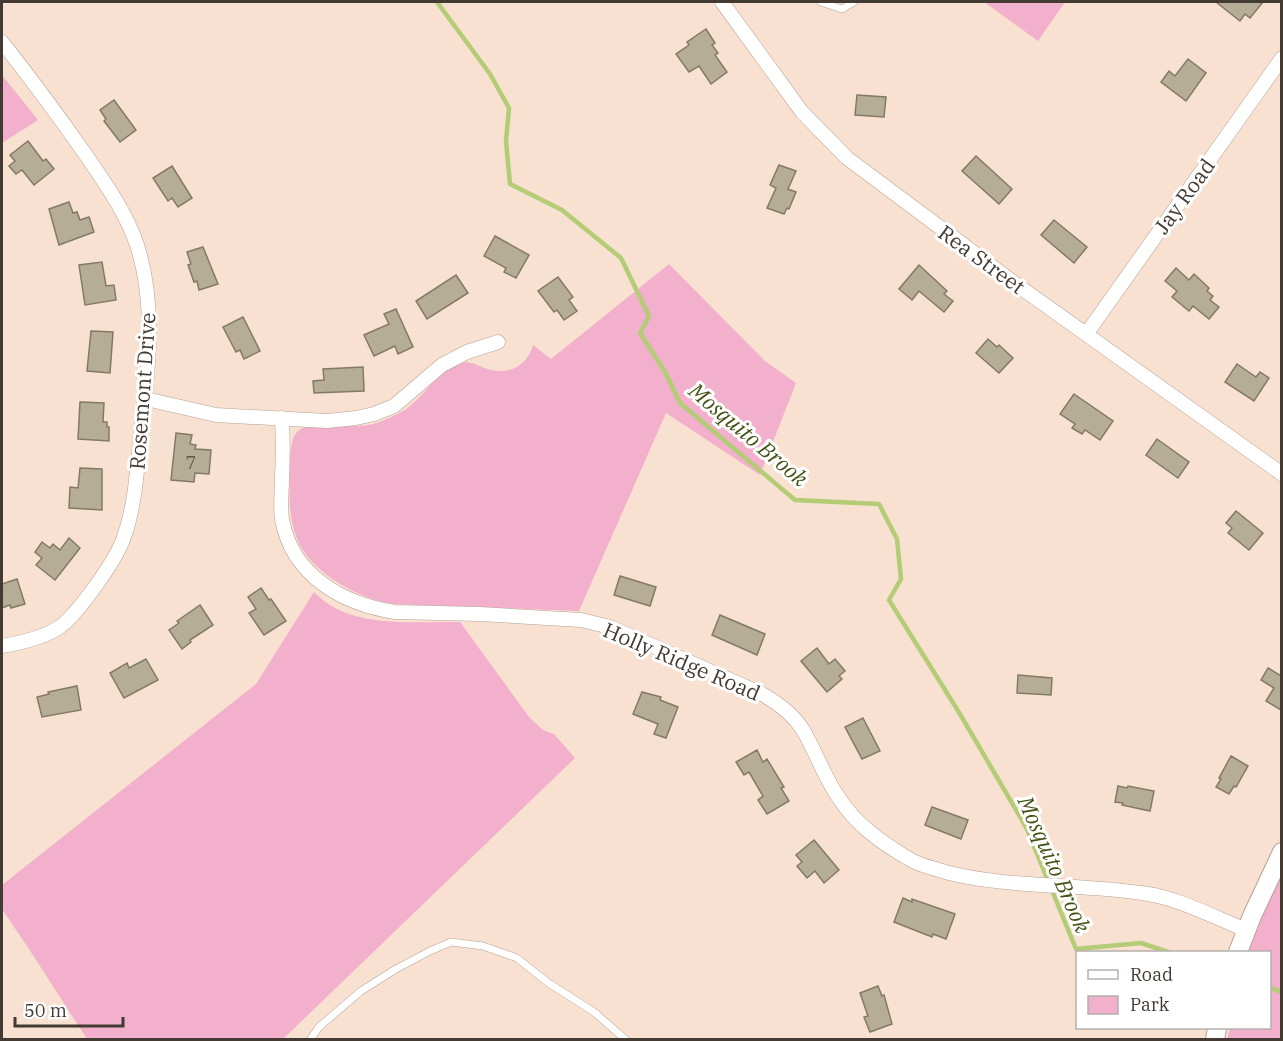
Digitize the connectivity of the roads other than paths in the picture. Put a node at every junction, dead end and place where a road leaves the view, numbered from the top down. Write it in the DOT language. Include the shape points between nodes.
graph roads {
  1 [pos="722,2"];
  2 [pos="821,2"];
  3 [pos="854,2"];
  4 [pos="2,42"];
  5 [pos="1281,58"];
  6 [pos="1087,333"];
  7 [pos="498,342"];
  8 [pos="146,399"];
  9 [pos="282,418"];
  10 [pos="1281,474"];
  11 [pos="2,646"];
  12 [pos="1281,852"];
  13 [pos="1246,930"];
  14 [pos="1238,951"];
  15 [pos="310,1040"];
  16 [pos="626,1040"];
  1 -- 6 [label="street, Rea Street" via="802,112 847,158"];
  2 -- 3 [label="lane" via="842,9"];
  4 -- 8 [label="street, Rosemont Drive" via="108,187 137,246 149,304"];
  5 -- 6 [label="street, Jay Road"];
  6 -- 10 [label="street, Rea Street"];
  7 -- 9 [label="street" via="442,365 394,406 375,414 327,421"];
  8 -- 9 [label="street" via="216,415"];
  8 -- 11 [label="street, Rosemont Drive" via="130,514 113,561 61,626 24,642"];
  9 -- 13 [label="street, Holly Ridge Road" via="282,519 299,560 329,590 373,609 395,612 551,617 610,627 778,703 803,730 840,799 868,830 914,862 961,876 997,881 1150,894"];
  12 -- 13 [label="street"];
  13 -- 14 [label="street"];
  15 -- 16 [label="lane" via="362,991 451,942 483,946 517,958 594,1012"];
}
